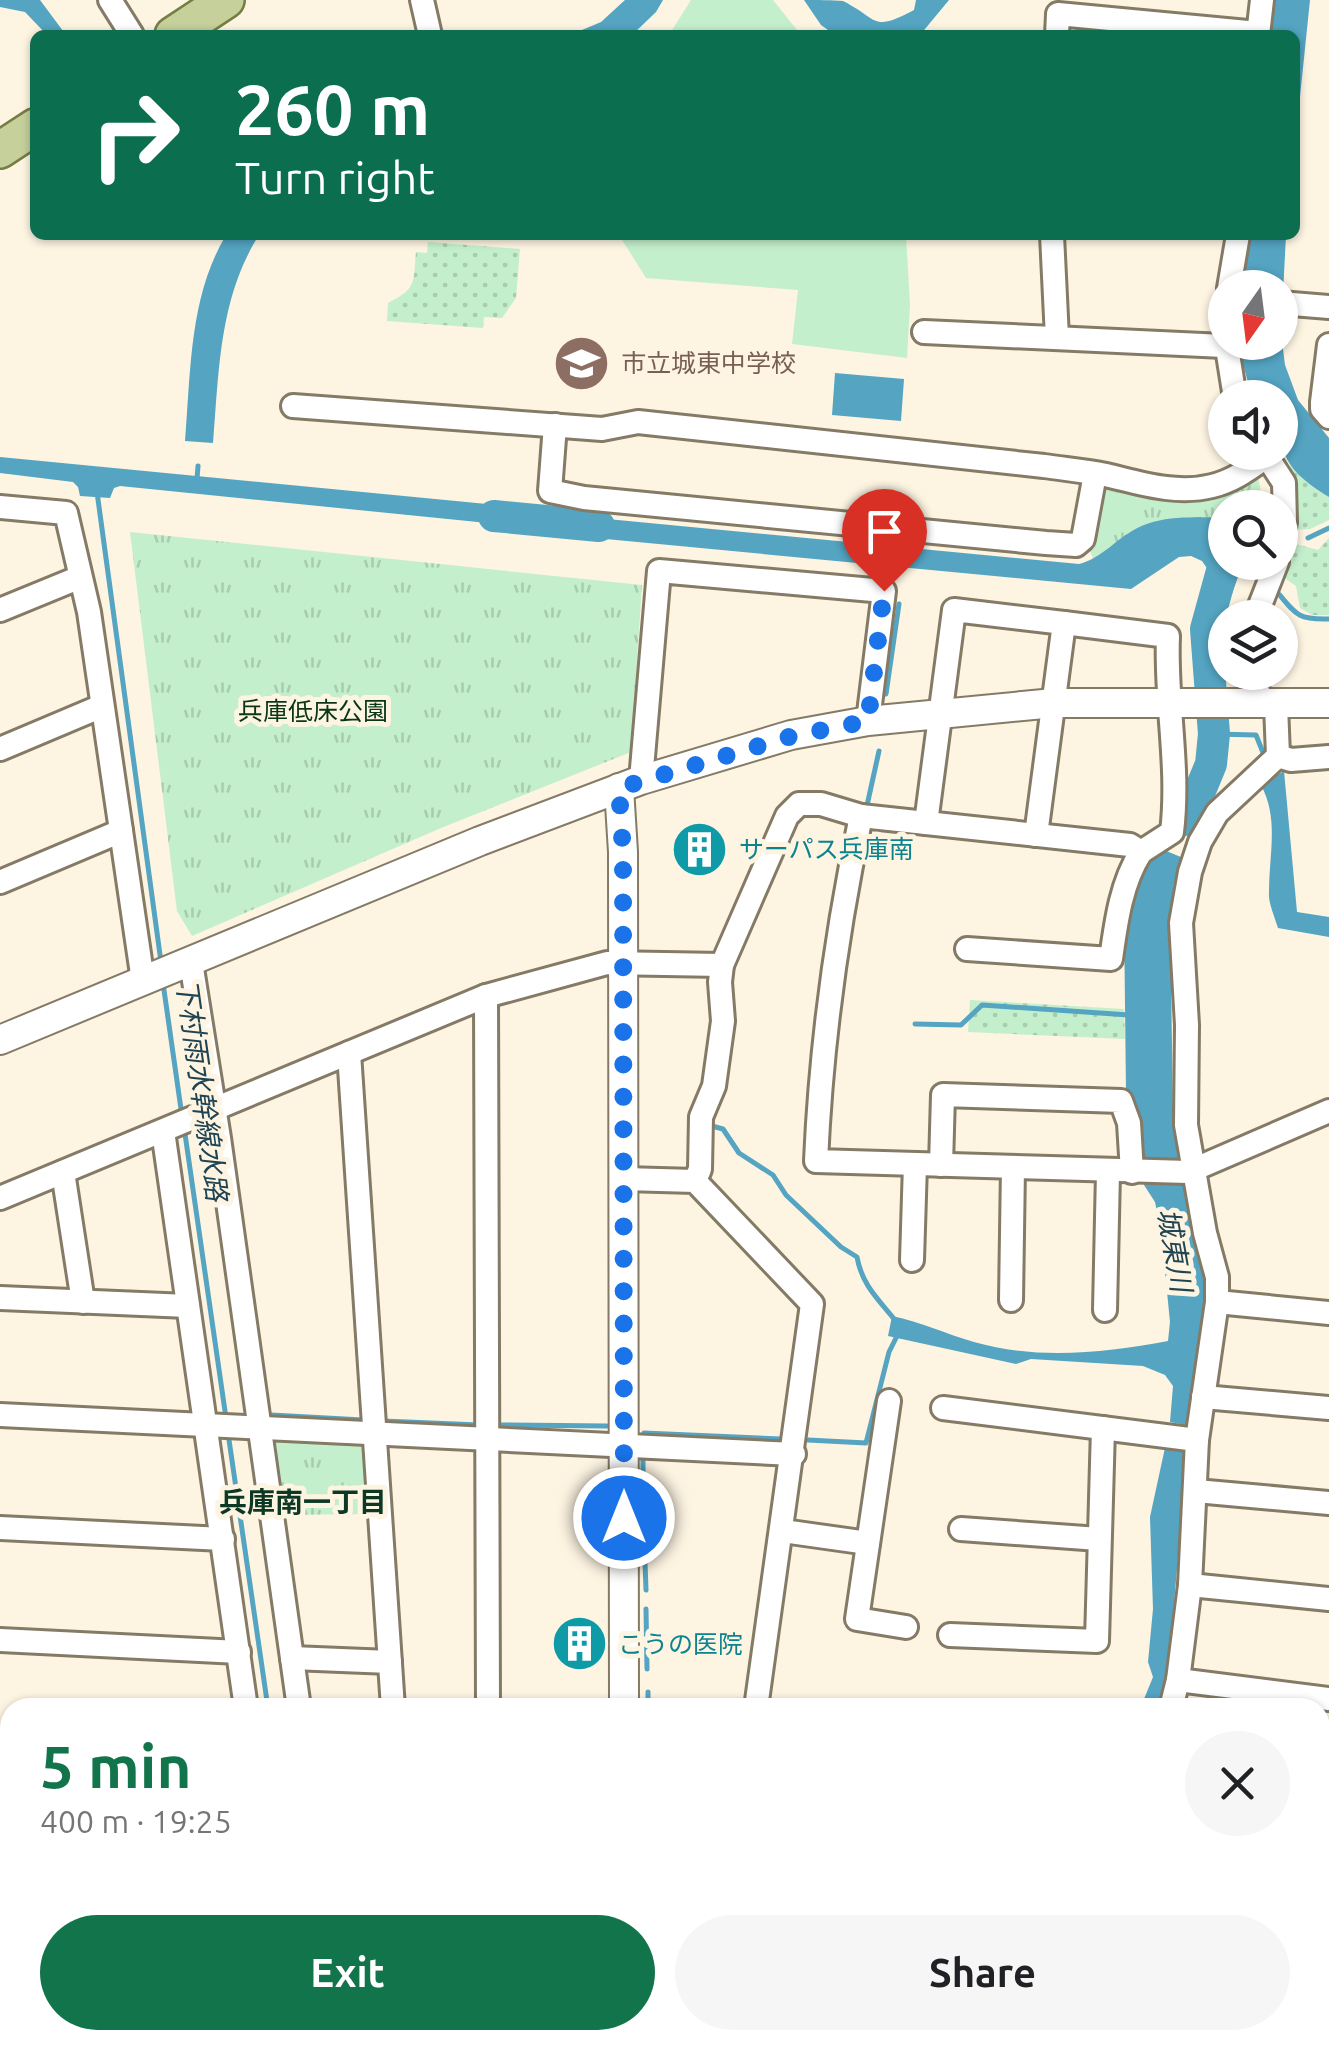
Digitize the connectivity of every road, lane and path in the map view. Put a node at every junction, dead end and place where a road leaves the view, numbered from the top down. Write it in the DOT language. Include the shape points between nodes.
graph roads {
  1 [pos="110,0"];
  2 [pos="226,0"];
  3 [pos="422,0"];
  4 [pos="1262,0"];
  5 [pos="129,30"];
  6 [pos="181,30"];
  7 [pos="429,30"];
  8 [pos="1058,30"];
  9 [pos="1218,30"];
  10 [pos="1258,30"];
  11 [pos="30,130"];
  12 [pos="0,150"];
  13 [pos="1052,240"];
  14 [pos="1237,240"];
  15 [pos="1232,270"];
  16 [pos="1298,305"];
  17 [pos="1329,306"];
  18 [pos="924,332"];
  19 [pos="1056,338"];
  20 [pos="1208,339"];
  21 [pos="1329,345"];
  22 [pos="293,406"];
  23 [pos="1329,417"];
  24 [pos="556,426"];
  25 [pos="1246,470"];
  26 [pos="1095,474"];
  27 [pos="0,507"];
  28 [pos="78,578"];
  29 [pos="0,610"];
  30 [pos="1064,623"];
  31 [pos="1258,690"];
  32 [pos="1054,703"];
  33 [pos="1174,703"];
  34 [pos="1329,703"];
  35 [pos="1261,705"];
  36 [pos="102,706"];
  37 [pos="939,712"];
  38 [pos="868,721"];
  39 [pos="0,748"];
  40 [pos="1329,757"];
  41 [pos="1271,761"];
  42 [pos="630,784"];
  43 [pos="860,816"];
  44 [pos="926,823"];
  45 [pos="121,831"];
  46 [pos="1172,832"];
  47 [pos="1036,835"];
  48 [pos="1200,842"];
  49 [pos="1141,852"];
  50 [pos="0,882"];
  51 [pos="966,949"];
  52 [pos="624,963"];
  53 [pos="184,965"];
  54 [pos="722,965"];
  55 [pos="146,979"];
  56 [pos="486,996"];
  57 [pos="0,1040"];
  58 [pos="349,1053"];
  59 [pos="1329,1110"];
  60 [pos="207,1113"];
  61 [pos="165,1130"];
  62 [pos="915,1164"];
  63 [pos="940,1165"];
  64 [pos="1013,1167"];
  65 [pos="63,1172"];
  66 [pos="1127,1172"];
  67 [pos="1191,1172"];
  68 [pos="624,1179"];
  69 [pos="695,1181"];
  70 [pos="0,1198"];
  71 [pos="912,1260"];
  72 [pos="0,1298"];
  73 [pos="1011,1300"];
  74 [pos="83,1302"];
  75 [pos="1217,1302"];
  76 [pos="188,1306"];
  77 [pos="1105,1310"];
  78 [pos="1329,1313"];
  79 [pos="1203,1397"];
  80 [pos="889,1401"];
  81 [pos="943,1408"];
  82 [pos="1329,1408"];
  83 [pos="0,1415"];
  84 [pos="211,1424"];
  85 [pos="253,1426"];
  86 [pos="1103,1428"];
  87 [pos="375,1432"];
  88 [pos="488,1437"];
  89 [pos="1196,1440"];
  90 [pos="624,1443"];
  91 [pos="794,1454"];
  92 [pos="1196,1491"];
  93 [pos="1329,1504"];
  94 [pos="0,1528"];
  95 [pos="961,1529"];
  96 [pos="783,1531"];
  97 [pos="223,1538"];
  98 [pos="1100,1539"];
  99 [pos="868,1543"];
  100 [pos="1190,1585"];
  101 [pos="1329,1599"];
  102 [pos="906,1627"];
  103 [pos="950,1635"];
  104 [pos="0,1640"];
  105 [pos="239,1652"];
  106 [pos="292,1658"];
  107 [pos="390,1662"];
  108 [pos="1178,1680"];
  109 [pos="245,1698"];
  110 [pos="298,1698"];
  111 [pos="392,1698"];
  112 [pos="488,1698"];
  113 [pos="624,1698"];
  114 [pos="758,1698"];
  115 [pos="1174,1698"];
  116 [pos="1321,1698"];
  1 -- 5 [label="street"];
  2 -- 6 [label="main road"];
  3 -- 7 [label="street"];
  4 -- 10 [label="street"];
  8 -- 9 [label="street" via="1058,14"];
  11 -- 12 [label="main road"];
  13 -- 19 [label="street"];
  14 -- 15 [label="street"];
  16 -- 17 [label="street"];
  18 -- 19 [label="street"];
  19 -- 20 [label="street"];
  21 -- 23 [label="street" via="1322,409"];
  22 -- 24 [label="street"];
  24 -- 26 [label="street" via="602,429 638,422"];
  24 -- 26 [label="street" via="550,490 1046,543 1082,539"];
  25 -- 26 [label="street" via="1211,487 1174,488"];
  27 -- 28 [label="street" via="66,513"];
  28 -- 29 [label="street"];
  28 -- 36 [label="street"];
  30 -- 32 [label="street"];
  30 -- 33 [label="street" via="1168,636"];
  30 -- 37 [label="street" via="954,610"];
  31 -- 35 [label="street"];
  32 -- 33 [label="street"];
  32 -- 37 [label="street"];
  32 -- 47 [label="street"];
  33 -- 35 [label="street"];
  33 -- 46 [label="street"];
  34 -- 35 [label="street"];
  35 -- 41 [label="street"];
  36 -- 39 [label="street"];
  36 -- 45 [label="street"];
  37 -- 38 [label="street"];
  37 -- 44 [label="street"];
  38 -- 42 [label="street"];
  38 -- 42 [label="street" via="884,591 659,572"];
  40 -- 41 [label="street"];
  41 -- 48 [label="street" via="1217,814"];
  42 -- 52 [label="street"];
  42 -- 53 [label="street"];
  43 -- 44 [label="street"];
  43 -- 54 [label="street" via="821,804 799,804 787,816"];
  43 -- 62 [label="street" via="819,1084 816,1161"];
  44 -- 47 [label="street"];
  45 -- 50 [label="street"];
  45 -- 55 [label="street"];
  46 -- 48 [label="street"];
  46 -- 49 [label="street"];
  47 -- 49 [label="street" via="1130,845"];
  48 -- 67 [label="street" via="1181,923"];
  49 -- 51 [label="street" via="1116,918 1111,958"];
  52 -- 54 [label="street"];
  52 -- 56 [label="street"];
  52 -- 68 [label="street"];
  53 -- 55 [label="street"];
  53 -- 60 [label="street"];
  54 -- 69 [label="street" via="720,1038 714,1086 701,1117"];
  55 -- 57 [label="street"];
  56 -- 58 [label="street"];
  56 -- 88 [label="street"];
  58 -- 60 [label="street"];
  58 -- 87 [label="street"];
  59 -- 67 [label="street"];
  60 -- 61 [label="street"];
  60 -- 85 [label="street"];
  61 -- 65 [label="street"];
  61 -- 76 [label="street"];
  62 -- 63 [label="street"];
  62 -- 71 [label="street"];
  63 -- 64 [label="street"];
  63 -- 66 [label="street" via="943,1095 1102,1100 1121,1101 1129,1123"];
  64 -- 66 [label="street"];
  64 -- 73 [label="street"];
  65 -- 70 [label="street"];
  65 -- 74 [label="street"];
  66 -- 67 [label="street"];
  66 -- 77 [label="street"];
  67 -- 75 [label="street" via="1218,1277"];
  68 -- 69 [label="street"];
  68 -- 90 [label="street"];
  69 -- 91 [label="street" via="812,1304"];
  72 -- 74 [label="street"];
  74 -- 76 [label="street"];
  75 -- 78 [label="street"];
  75 -- 79 [label="street"];
  76 -- 84 [label="street"];
  79 -- 82 [label="street"];
  79 -- 89 [label="street"];
  80 -- 99 [label="street"];
  81 -- 86 [label="street"];
  83 -- 84 [label="street"];
  84 -- 85 [label="street"];
  84 -- 97 [label="street"];
  85 -- 87 [label="street"];
  85 -- 106 [label="street"];
  86 -- 89 [label="street"];
  86 -- 98 [label="street"];
  87 -- 88 [label="street"];
  87 -- 107 [label="street"];
  88 -- 90 [label="street"];
  88 -- 112 [label="street"];
  89 -- 92 [label="street"];
  90 -- 91 [label="street"];
  90 -- 113 [label="street"];
  91 -- 96 [label="street"];
  92 -- 93 [label="street"];
  92 -- 100 [label="street"];
  94 -- 97 [label="street"];
  95 -- 98 [label="street"];
  96 -- 99 [label="street"];
  96 -- 114 [label="street"];
  97 -- 105 [label="street"];
  98 -- 103 [label="street" via="1096,1641"];
  99 -- 102 [label="street" via="856,1619"];
  100 -- 101 [label="street"];
  100 -- 108 [label="street"];
  104 -- 105 [label="street"];
  105 -- 109 [label="street"];
  106 -- 107 [label="street"];
  106 -- 110 [label="street"];
  107 -- 111 [label="street"];
  108 -- 115 [label="street"];
  108 -- 116 [label="street"];
}
